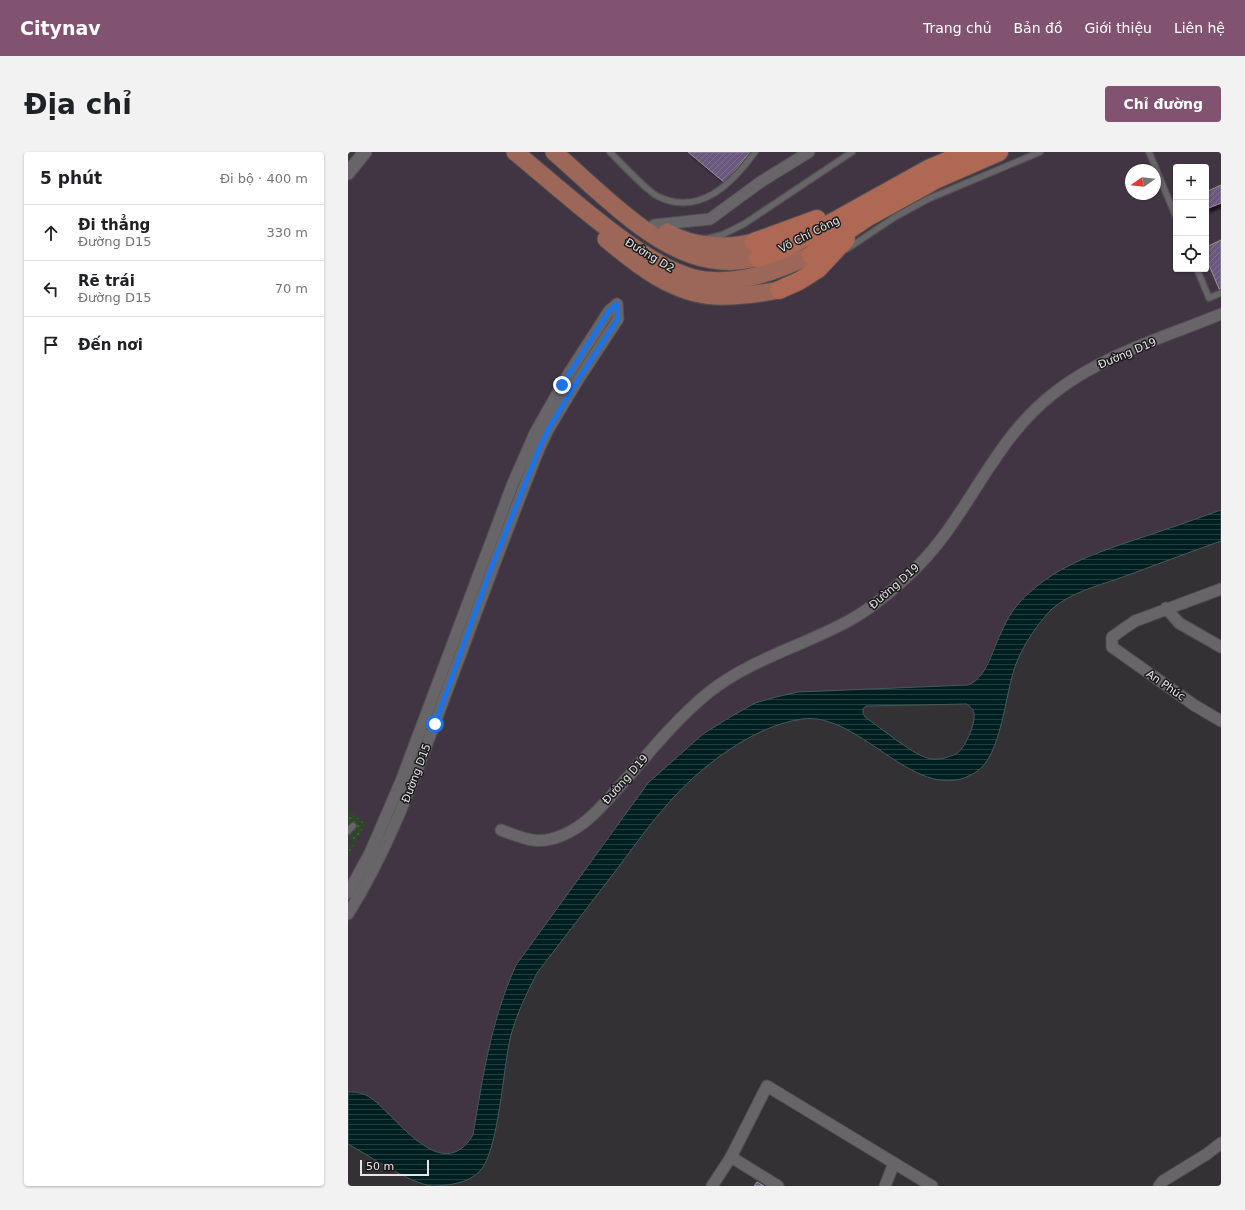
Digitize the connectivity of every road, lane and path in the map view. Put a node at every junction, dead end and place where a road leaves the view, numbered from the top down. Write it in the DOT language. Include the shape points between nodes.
graph roads {
  1 [pos="365,152"];
  2 [pos="503,152"];
  3 [pos="515,152"];
  4 [pos="554,152"];
  5 [pos="562,152"];
  6 [pos="610,152"];
  7 [pos="754,152"];
  8 [pos="809,152"];
  9 [pos="852,152"];
  10 [pos="968,152"];
  11 [pos="1000,152"];
  12 [pos="1040,152"];
  13 [pos="1149,152"];
  14 [pos="348,173"];
  15 [pos="931,174"];
  16 [pos="1173,210"];
  17 [pos="863,213"];
  18 [pos="654,225"];
  19 [pos="677,238"];
  20 [pos="756,250"];
  21 [pos="811,255"];
  22 [pos="829,258"];
  23 [pos="1198,272"];
  24 [pos="779,290"];
  25 [pos="1221,293"];
  26 [pos="1221,314"];
  27 [pos="1221,589"];
  28 [pos="1166,608"];
  29 [pos="1221,648"];
  30 [pos="1221,721"];
  31 [pos="353,826"];
  32 [pos="501,830"];
  33 [pos="348,832"];
  34 [pos="351,880"];
  35 [pos="348,893"];
  36 [pos="348,914"];
  37 [pos="1221,1143"];
  38 [pos="731,1157"];
  39 [pos="894,1163"];
  40 [pos="712,1186"];
  41 [pos="778,1186"];
  42 [pos="885,1186"];
  43 [pos="932,1186"];
  44 [pos="1159,1186"];
  1 -- 14 [label="street"];
  2 -- 24 [label="main road, Đường D2" via="638,265 668,282 687,290 714,296"];
  3 -- 21 [label="main road, Đường D2" via="616,233 655,261 681,274 705,280 736,280 761,276"];
  4 -- 20 [label="main road, Đường D2" via="655,238 684,252 713,261 735,262"];
  5 -- 18 [label="main road"];
  6 -- 7 [label="lane" via="656,196 676,202 696,201 718,193 742,169"];
  8 -- 18 [label="street" via="762,181 710,219"];
  9 -- 19 [label="lane" via="744,224 722,235"];
  10 -- 15 [label="highway"];
  11 -- 15 [label="highway"];
  12 -- 22 [label="lane" via="928,199"];
  13 -- 16 [label="lane"];
  15 -- 17 [label="highway, Võ Chí Công"];
  17 -- 20 [label="highway, Võ Chí Công" via="784,248"];
  17 -- 21 [label="highway, Võ Chí Công"];
  17 -- 22 [label="highway, Võ Chí Công"];
  18 -- 19 [label="main road"];
  19 -- 20 [label="main road" via="698,244"];
  22 -- 24 [label="highway, Võ Chí Công" via="818,269"];
  23 -- 25 [label="lane" via="1209,298"];
  26 -- 32 [label="street, Đường D19" via="1102,363 1054,393 1031,412 1013,433 937,545 893,590 850,620 756,662 707,694 670,729 596,812 581,825 548,841 534,842"];
  27 -- 28 [label="street"];
  28 -- 29 [label="street" via="1179,622"];
  28 -- 30 [label="street, An Phúc" via="1135,621 1112,637 1112,647"];
  31 -- 33 [label="lane"];
  34 -- 35 [label="street, Đường D15"];
  34 -- 36 [label="street, Đường D15" via="387,817 513,483 535,433 568,374 609,311 617,304 618,319 578,380 539,449 489,574 403,806 376,865"];
  37 -- 44 [label="street"];
  38 -- 39 [label="street" via="767,1086"];
  38 -- 40 [label="street"];
  38 -- 41 [label="street"];
  39 -- 42 [label="street"];
  39 -- 43 [label="street"];
}
